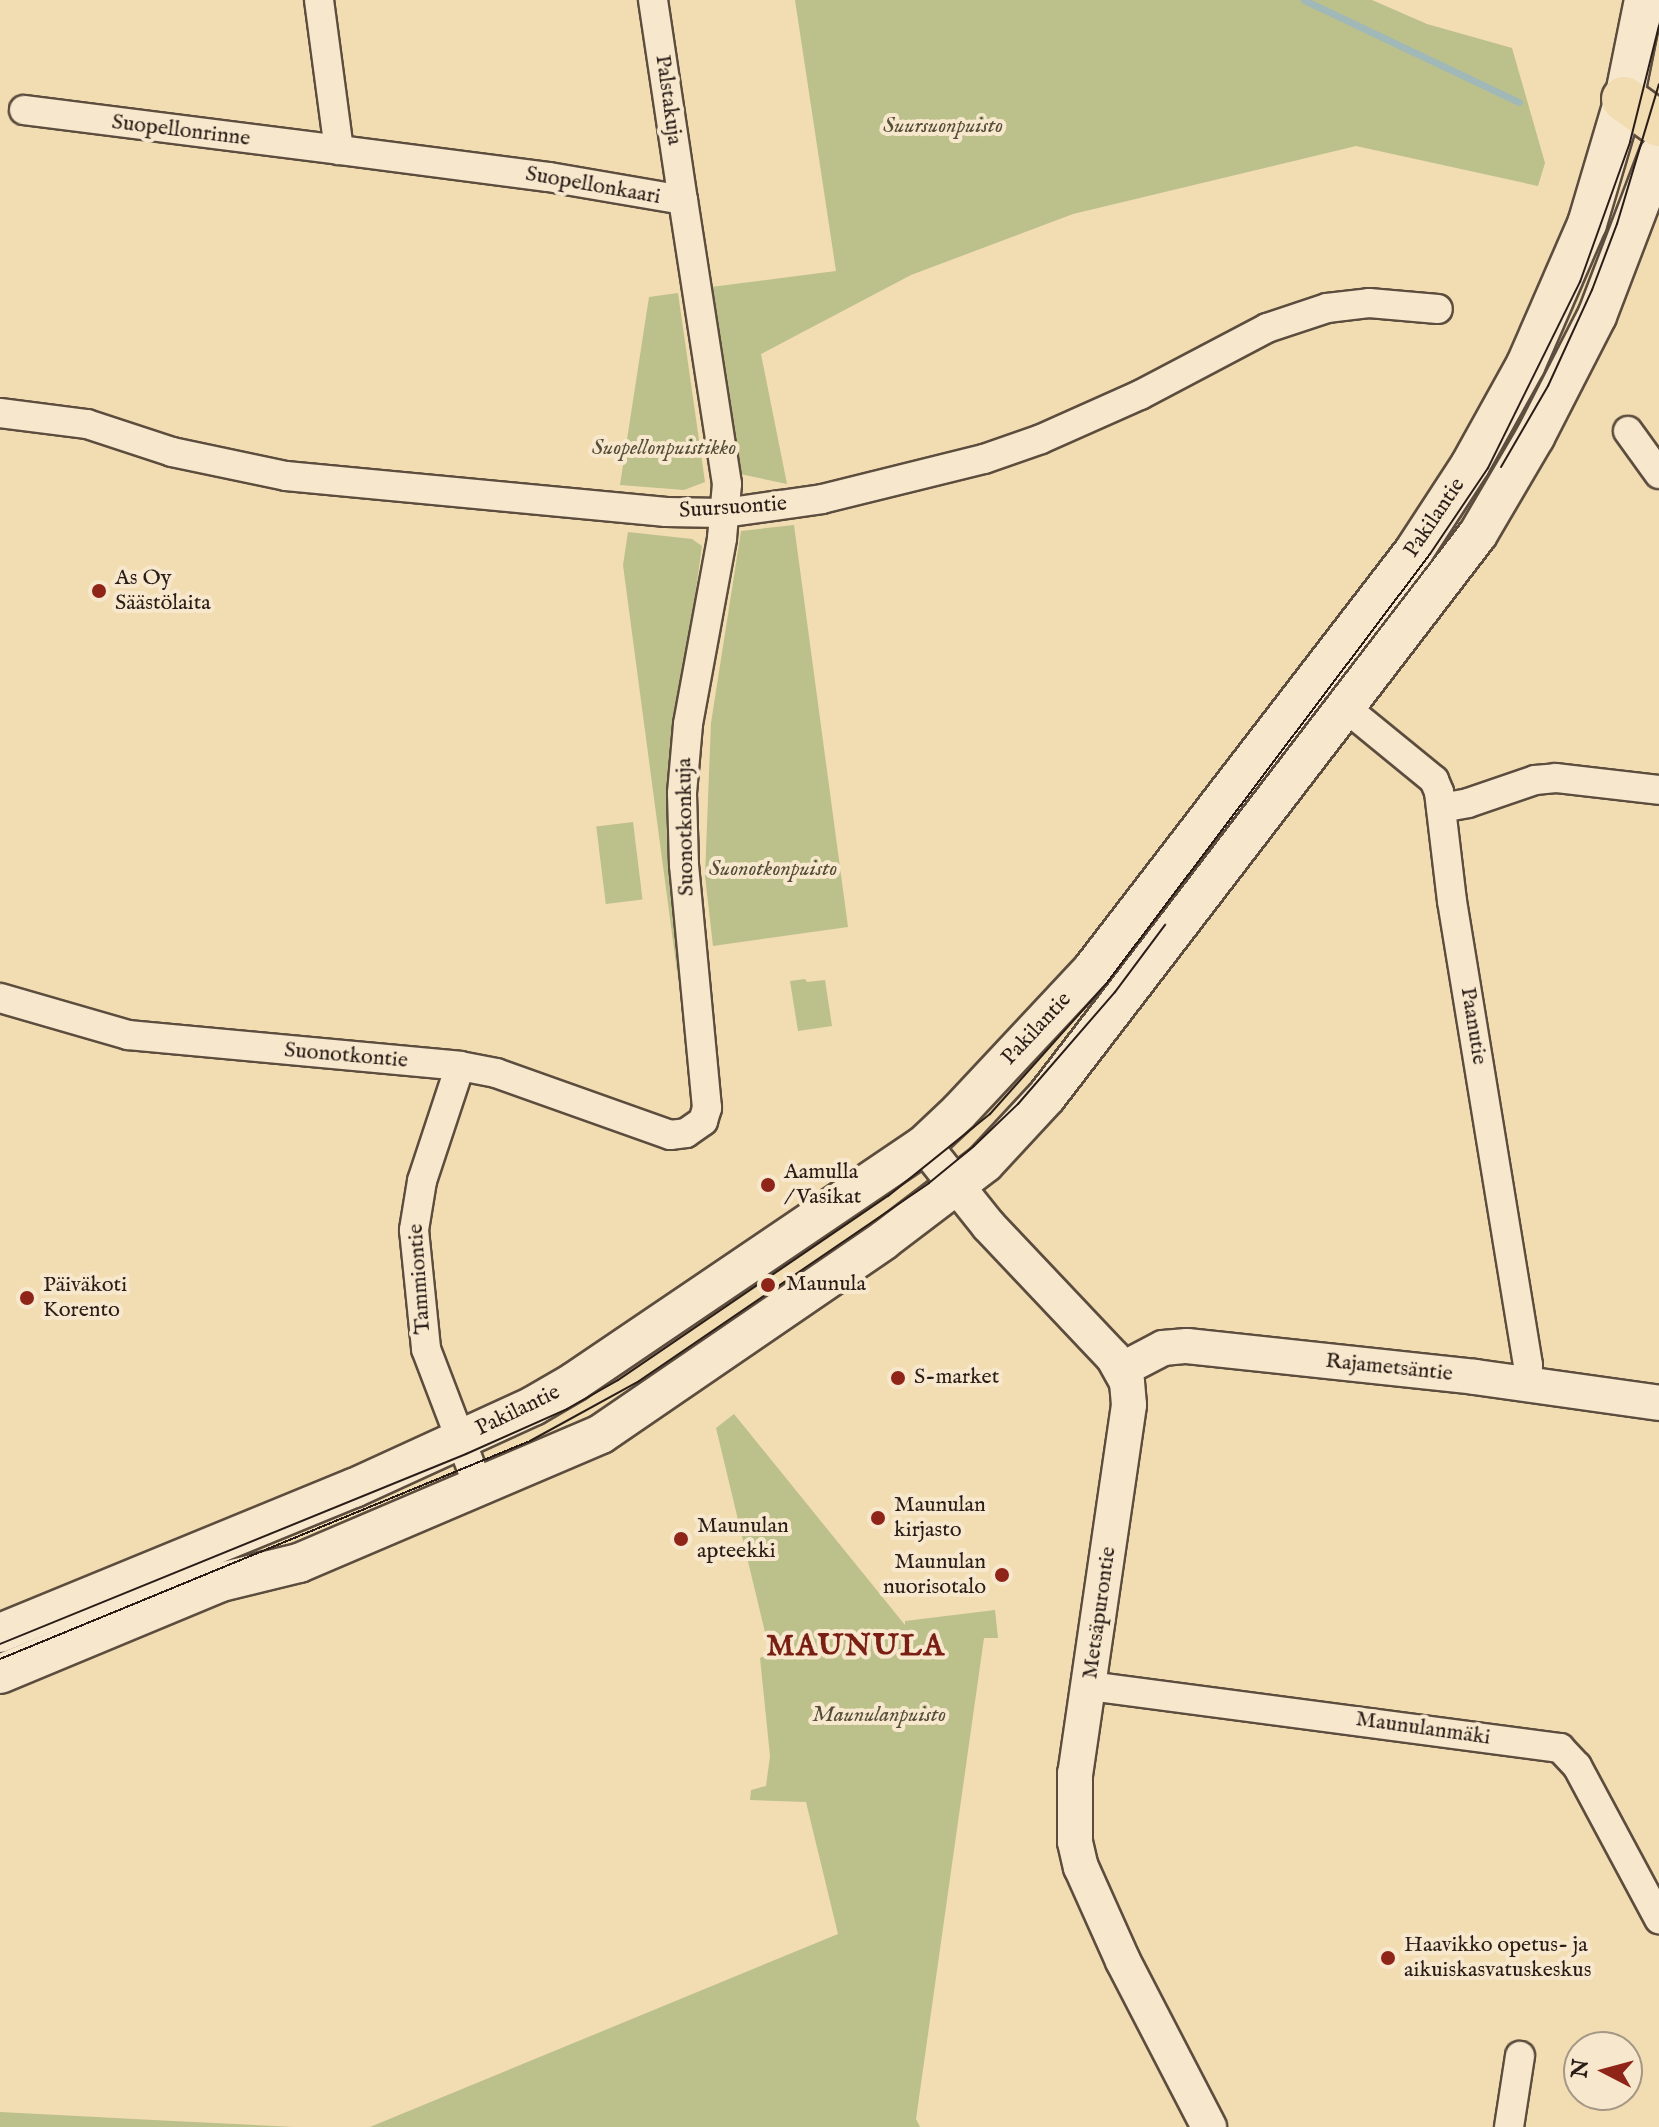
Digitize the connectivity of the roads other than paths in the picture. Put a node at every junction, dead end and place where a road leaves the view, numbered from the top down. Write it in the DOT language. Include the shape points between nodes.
graph roads {
  1 [pos="319,0"];
  2 [pos="653,0"];
  3 [pos="1644,0"];
  4 [pos="1647,105"];
  5 [pos="24,110"];
  6 [pos="339,150"];
  7 [pos="1659,154"];
  8 [pos="683,200"];
  9 [pos="1438,309"];
  10 [pos="0,413"];
  11 [pos="1628,431"];
  12 [pos="1659,474"];
  13 [pos="724,513"];
  14 [pos="1346,708"];
  15 [pos="1659,790"];
  16 [pos="1441,808"];
  17 [pos="0,998"];
  18 [pos="460,1066"];
  19 [pos="686,1133"];
  20 [pos="924,1145"];
  21 [pos="956,1186"];
  22 [pos="1123,1369"];
  23 [pos="1527,1385"];
  24 [pos="1659,1403"];
  25 [pos="460,1439"];
  26 [pos="479,1488"];
  27 [pos="0,1633"];
  28 [pos="0,1674"];
  29 [pos="1089,1686"];
  30 [pos="1659,1919"];
  31 [pos="1520,2056"];
  32 [pos="1209,2127"];
  33 [pos="1509,2127"];
  1 -- 6 [label="street"];
  2 -- 8 [label="street, Palstakuja"];
  3 -- 4 [label="main road, Pakilantie"];
  4 -- 20 [label="main road, Pakilantie" via="1498,416 1414,551 1091,971"];
  5 -- 6 [label="street, Suopellonrinne"];
  6 -- 8 [label="street, Suopellonkaari"];
  7 -- 14 [label="main road, Pakilantie" via="1597,316 1535,437 1478,534"];
  8 -- 13 [label="street, Suopellonkaari" via="727,484"];
  9 -- 13 [label="street, Suursuontie" via="1369,303 1327,308 1267,328 1140,395 984,459 822,499"];
  10 -- 13 [label="street, Suursuontie" via="87,424 172,452 286,476"];
  11 -- 12 [label="street"];
  13 -- 19 [label="street, Suonotkonkuja" via="684,757 684,865 707,1108 703,1121"];
  14 -- 16 [label="street, Paanutie" via="1434,780"];
  14 -- 21 [label="main road, Pakilantie" via="1047,1096 1004,1145"];
  15 -- 16 [label="street" via="1556,778"];
  16 -- 23 [label="street, Paanutie"];
  17 -- 18 [label="street, Suonotkontie" via="128,1035"];
  18 -- 19 [label="street, Suonotkontie" via="508,1077 670,1135"];
  18 -- 25 [label="street, Tammiontie" via="422,1181 414,1230 421,1327"];
  20 -- 21 [label="street"];
  20 -- 25 [label="main road, Pakilantie" via="574,1382"];
  21 -- 22 [label="street"];
  21 -- 26 [label="main road, Pakilantie" via="629,1418"];
  22 -- 23 [label="street, Rajametsäntie" via="1163,1348 1187,1346"];
  22 -- 29 [label="street, Metsäpurontie" via="1129,1405"];
  23 -- 24 [label="street, Rajametsäntie"];
  25 -- 26 [label="street, Tammiontie"];
  25 -- 27 [label="main road, Pakilantie"];
  26 -- 28 [label="main road, Pakilantie" via="299,1563 184,1596"];
  29 -- 30 [label="street, Maunulanmäki" via="1560,1748 1577,1766"];
  29 -- 32 [label="street, Metsäpurontie" via="1073,1790 1081,1867"];
  31 -- 33 [label="street"];
}
